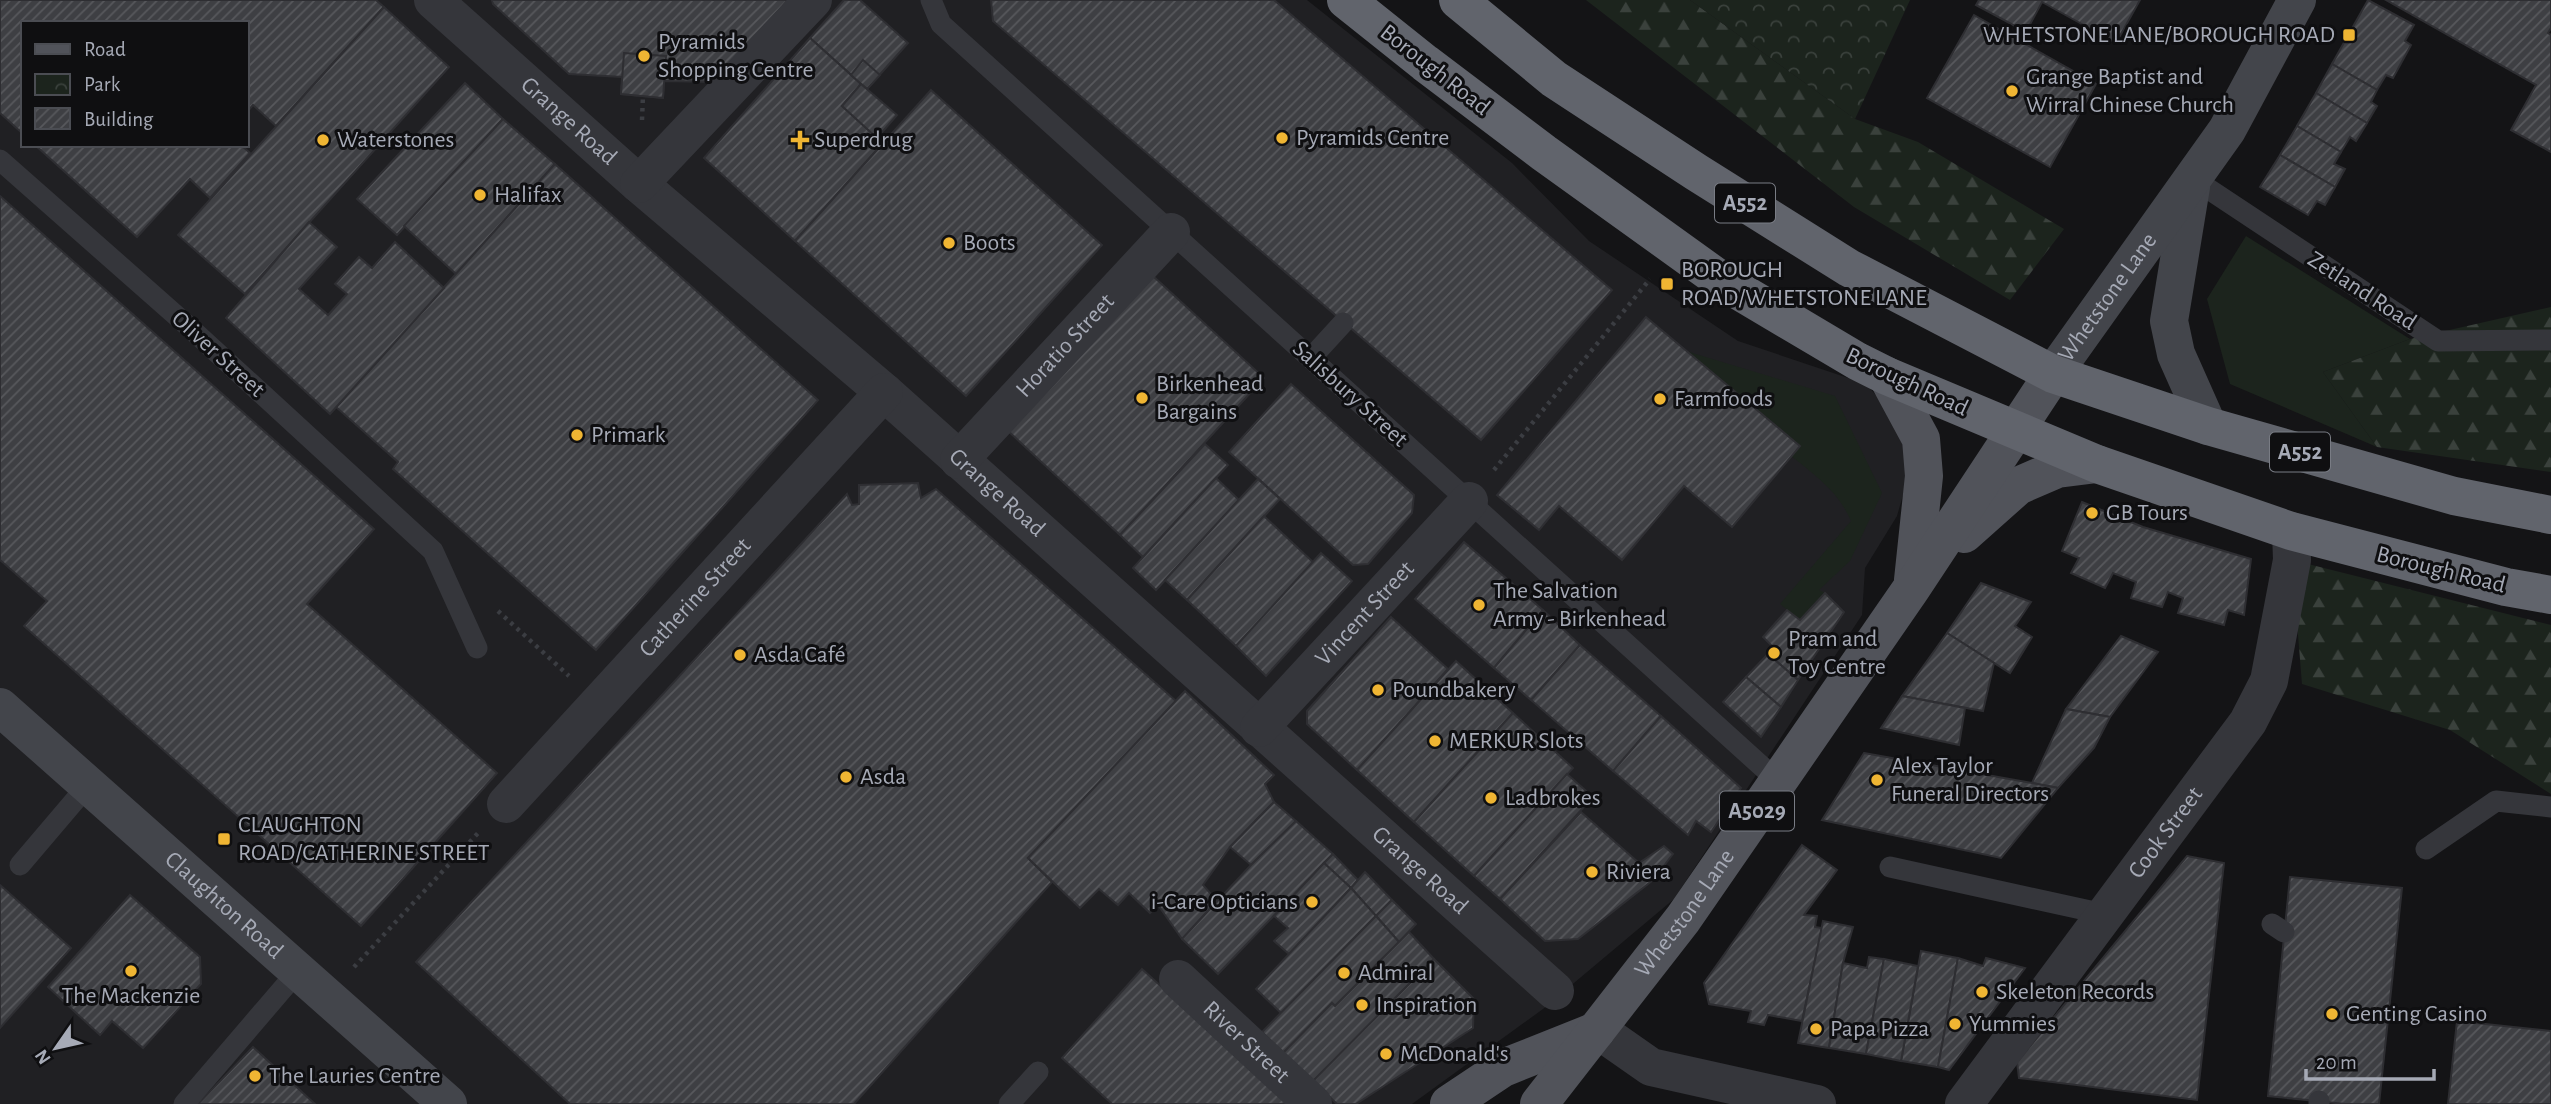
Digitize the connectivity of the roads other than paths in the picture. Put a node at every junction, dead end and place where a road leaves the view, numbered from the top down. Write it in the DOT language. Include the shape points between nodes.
graph roads {
  1 [pos="433,0"];
  2 [pos="813,0"];
  3 [pos="931,0"];
  4 [pos="1346,0"];
  5 [pos="1458,0"];
  6 [pos="2297,0"];
  7 [pos="0,160"];
  8 [pos="2192,178"];
  9 [pos="639,184"];
  10 [pos="1171,232"];
  11 [pos="1343,323"];
  12 [pos="2551,340"];
  13 [pos="1311,358"];
  14 [pos="2053,373"];
  15 [pos="1887,376"];
  16 [pos="884,392"];
  17 [pos="2208,426"];
  18 [pos="2015,431"];
  19 [pos="959,460"];
  20 [pos="2097,464"];
  21 [pos="1469,501"];
  22 [pos="2551,515"];
  23 [pos="2291,531"];
  24 [pos="1912,589"];
  25 [pos="2551,595"];
  26 [pos="477,648"];
  27 [pos="0,707"];
  28 [pos="1259,727"];
  29 [pos="1778,781"];
  30 [pos="88,785"];
  31 [pos="506,804"];
  32 [pos="2551,807"];
  33 [pos="2426,849"];
  34 [pos="20,865"];
  35 [pos="1890,867"];
  36 [pos="2104,914"];
  37 [pos="298,971"];
  38 [pos="1178,979"];
  39 [pos="1555,991"];
  40 [pos="1598,1030"];
  41 [pos="1038,1072"];
  42 [pos="1017,1102"];
  43 [pos="1802,1103"];
  44 [pos="184,1104"];
  45 [pos="448,1104"];
  46 [pos="1313,1104"];
  47 [pos="1449,1104"];
  48 [pos="1539,1104"];
  49 [pos="1964,1104"];
  1 -- 9 [label="street, Grange Road"];
  2 -- 9 [label="street"];
  3 -- 10 [label="lane, Salisbury Street" via="941,24"];
  4 -- 15 [label="highway, Borough Road" via="1544,153 1722,281"];
  5 -- 14 [label="highway, A552" via="1554,79 1719,187 1849,268"];
  6 -- 8 [label="main road, Whetstone Lane" via="2227,130"];
  7 -- 26 [label="lane, Oliver Street" via="433,551"];
  8 -- 12 [label="lane, Zetland Road" via="2438,341"];
  8 -- 14 [label="main road, Whetstone Lane"];
  8 -- 17 [label="main road" via="2168,321 2176,354"];
  9 -- 16 [label="street, Grange Road"];
  10 -- 13 [label="lane, Salisbury Street"];
  10 -- 19 [label="street, Horatio Street"];
  11 -- 13 [label="lane"];
  13 -- 21 [label="lane, Salisbury Street"];
  14 -- 17 [label="highway, A552"];
  14 -- 18 [label="main road, Whetstone Lane / A5029"];
  15 -- 18 [label="highway, Borough Road"];
  15 -- 24 [label="main road, Whetstone Lane / A5029" via="1921,439 1924,477"];
  16 -- 19 [label="street, Grange Road"];
  16 -- 31 [label="street, Catherine Street"];
  17 -- 22 [label="highway, A552" via="2454,496"];
  18 -- 20 [label="highway, Borough Road"];
  18 -- 24 [label="main road, Whetstone Lane / A5029"];
  19 -- 28 [label="street, Grange Road"];
  20 -- 23 [label="highway, Borough Road"];
  20 -- 24 [label="main road, Whetstone Lane / A5029" via="2057,469 2018,486 1970,527"];
  21 -- 28 [label="street, Vincent Street"];
  21 -- 29 [label="lane, Salisbury Street"];
  23 -- 25 [label="highway, Borough Road"];
  23 -- 36 [label="street, Cook Street" via="2292,560 2269,681 2248,722"];
  24 -- 29 [label="main road, Whetstone Lane / A5029"];
  27 -- 30 [label="main road, Claughton Road"];
  28 -- 39 [label="street, Grange Road"];
  29 -- 40 [label="main road, Whetstone Lane / A5029" via="1683,919"];
  30 -- 34 [label="lane"];
  30 -- 37 [label="main road, Claughton Road"];
  32 -- 33 [label="lane" via="2497,801"];
  35 -- 36 [label="lane"];
  36 -- 49 [label="street, Cook Street"];
  37 -- 44 [label="lane"];
  37 -- 45 [label="main road, Claughton Road"];
  38 -- 46 [label="street, River Street"];
  40 -- 43 [label="street" via="1651,1067"];
  40 -- 47 [label="main road" via="1503,1068"];
  40 -- 48 [label="main road, A5029"];
  41 -- 42 [label="lane"];
}
